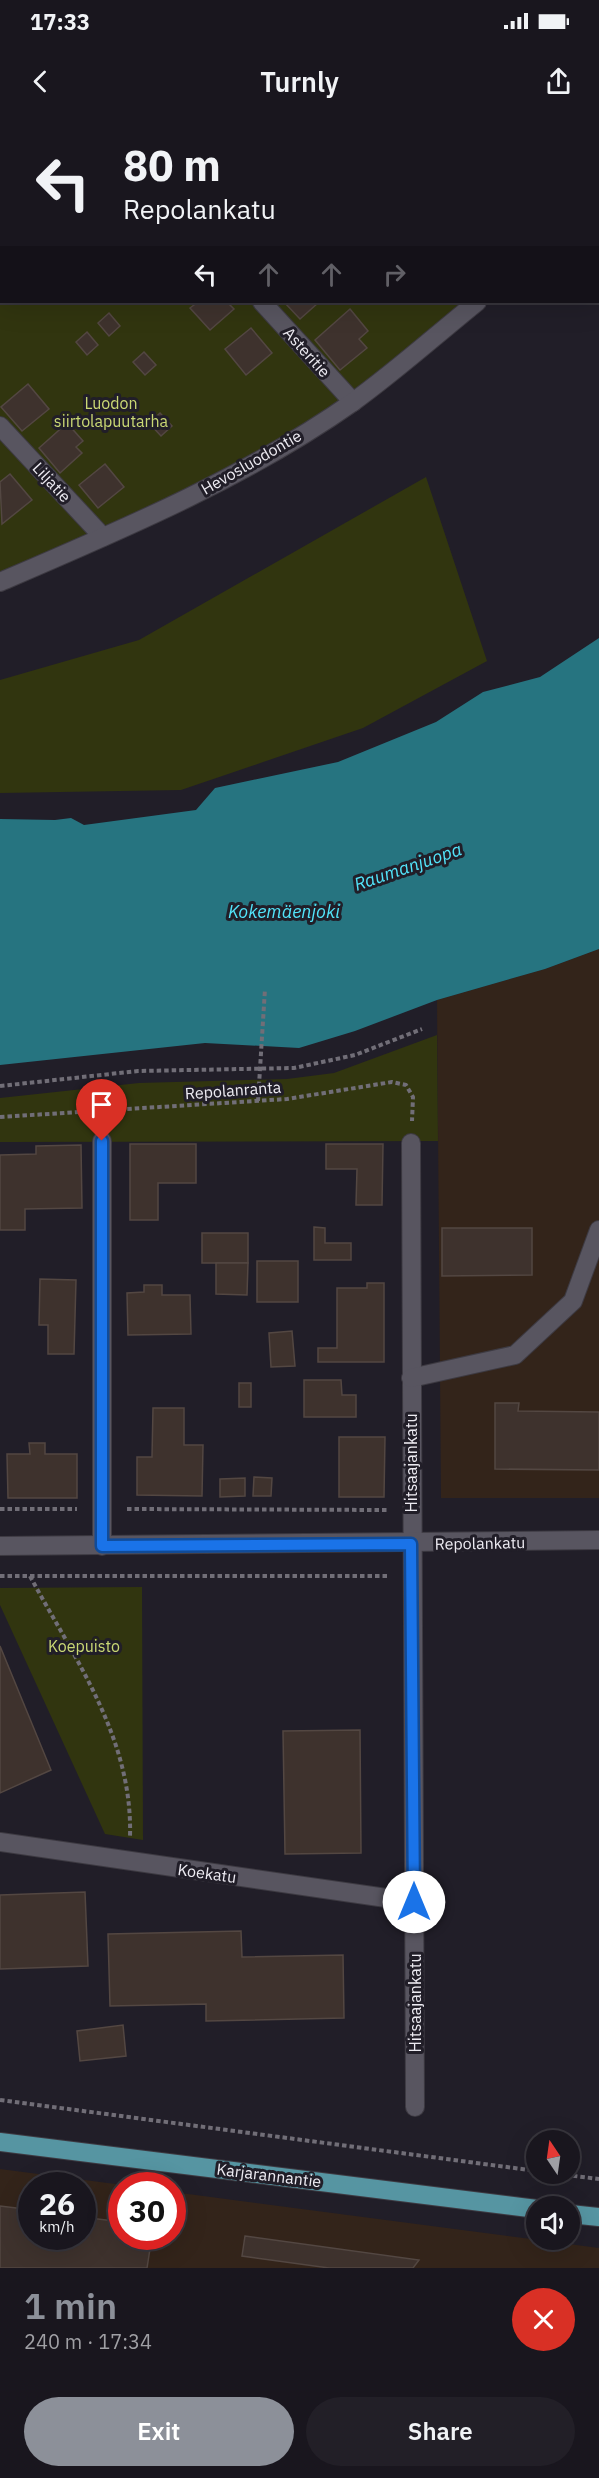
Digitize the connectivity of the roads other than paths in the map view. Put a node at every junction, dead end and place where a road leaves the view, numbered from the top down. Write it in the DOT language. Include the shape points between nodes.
graph roads {
  1 [pos="263,303"];
  2 [pos="476,303"];
  3 [pos="352,402"];
  4 [pos="0,426"];
  5 [pos="104,537"];
  6 [pos="0,582"];
  7 [pos="102,1141"];
  8 [pos="411,1143"];
  9 [pos="599,1230"];
  10 [pos="411,1378"];
  11 [pos="599,1540"];
  12 [pos="411,1544"];
  13 [pos="0,1546"];
  14 [pos="102,1546"];
  15 [pos="0,1842"];
  16 [pos="414,1902"];
  17 [pos="416,2107"];
  18 [pos="0,2142"];
  19 [pos="526,2208"];
  20 [pos="580,2215"];
  21 [pos="599,2217"];
  1 -- 3 [label="street, Asteritie"];
  2 -- 3 [label="street, Hevosluodontie"];
  3 -- 5 [label="street, Hevosluodontie" via="230,477"];
  4 -- 5 [label="street, Liljatie"];
  5 -- 6 [label="street, Hevosluodontie"];
  7 -- 14 [label="street"];
  8 -- 10 [label="street, Hitsaajankatu"];
  9 -- 10 [label="street" via="573,1301 515,1355"];
  10 -- 12 [label="street, Hitsaajankatu"];
  11 -- 12 [label="street, Repolankatu"];
  12 -- 14 [label="street, Repolankatu"];
  12 -- 16 [label="street, Hitsaajankatu"];
  13 -- 14 [label="street, Repolankatu"];
  15 -- 16 [label="street, Koekatu"];
  16 -- 17 [label="street, Hitsaajankatu"];
  18 -- 19 [label="main road, Karjarannantie"];
  20 -- 21 [label="main road"];
}
